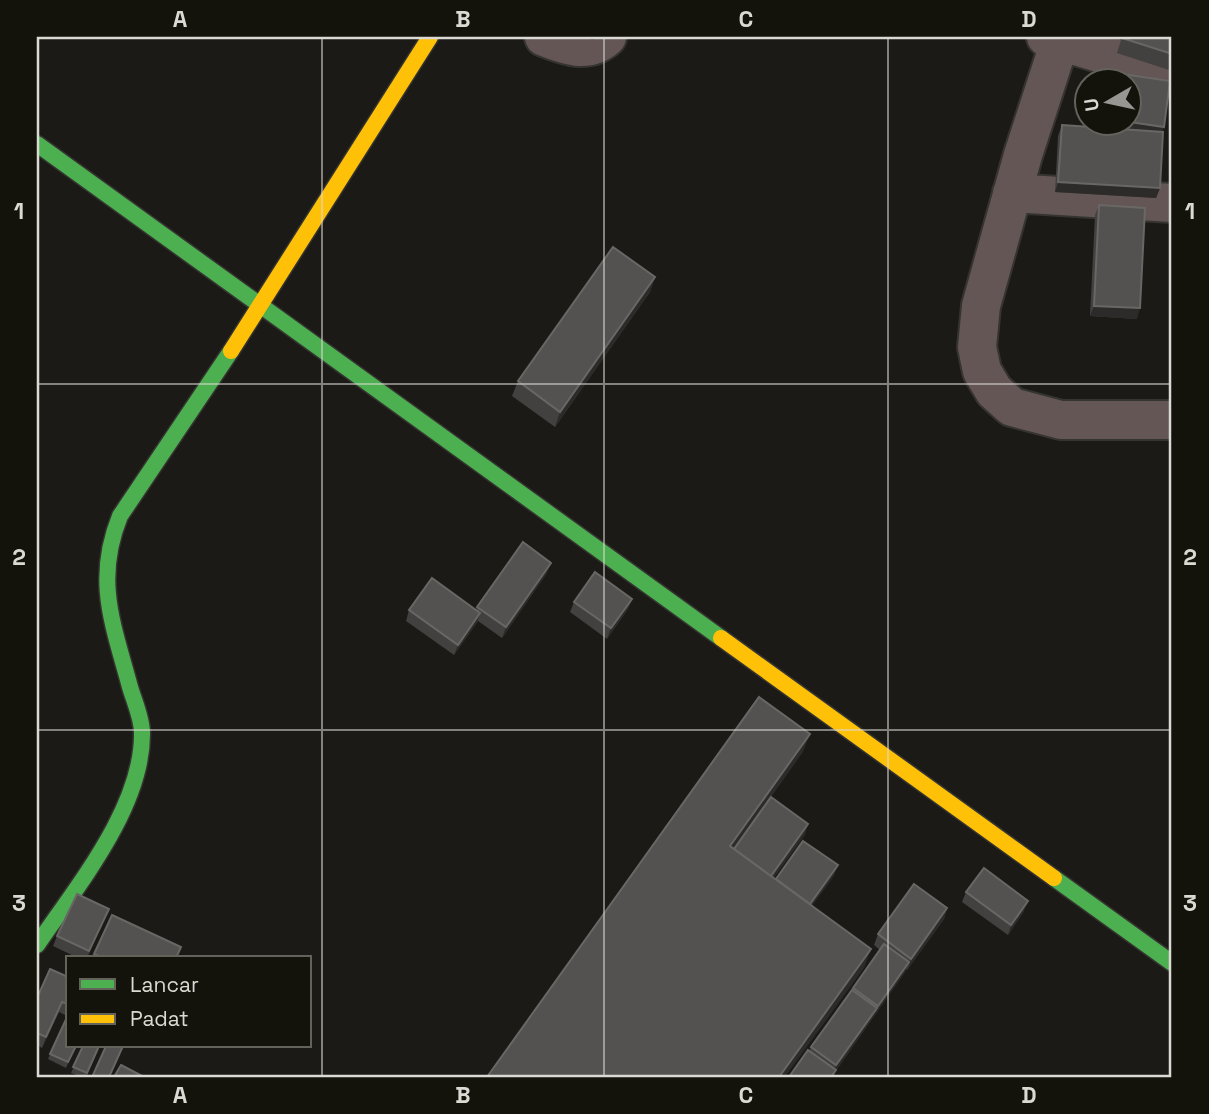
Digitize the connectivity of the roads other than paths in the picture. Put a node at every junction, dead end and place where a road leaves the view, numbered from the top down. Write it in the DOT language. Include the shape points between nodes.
graph roads {
  1 [pos="430,37"];
  2 [pos="544,37"];
  3 [pos="607,37"];
  4 [pos="1053,39"];
  5 [pos="1172,75"];
  6 [pos="37,144"];
  7 [pos="1012,193"];
  8 [pos="1172,203"];
  9 [pos="260,307"];
  10 [pos="1172,420"];
  11 [pos="37,945"];
  12 [pos="1172,963"];
  1 -- 9 [label="street"];
  2 -- 3 [label="street" via="587,48"];
  4 -- 5 [label="street"];
  4 -- 7 [label="street"];
  6 -- 9 [label="street"];
  7 -- 8 [label="street"];
  7 -- 10 [label="street" via="981,306 977,346 982,372 994,391 1012,407 1061,420"];
  9 -- 11 [label="street" via="111,534 105,562 106,591 142,732 138,771 110,835"];
  9 -- 12 [label="street"];
}
